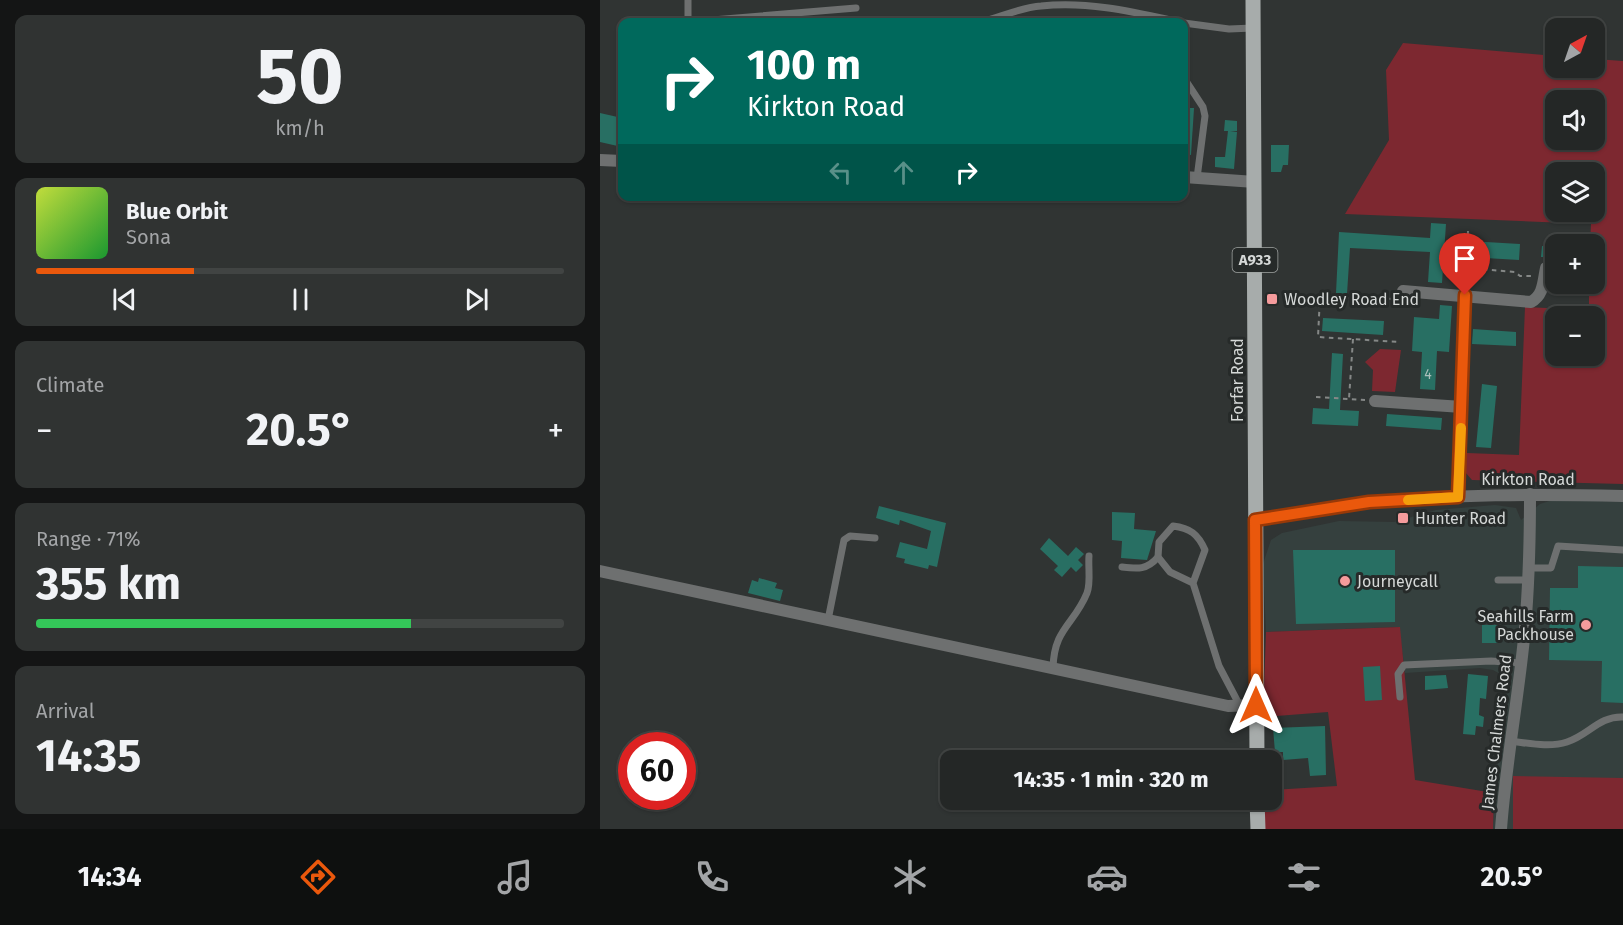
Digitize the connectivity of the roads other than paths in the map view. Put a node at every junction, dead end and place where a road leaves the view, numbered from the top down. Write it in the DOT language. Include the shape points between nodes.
graph roads {
  1 [pos="688,0"];
  2 [pos="1253,0"];
  3 [pos="856,8"];
  4 [pos="688,18"];
  5 [pos="736,18"];
  6 [pos="996,18"];
  7 [pos="1157,18"];
  8 [pos="1188,24"];
  9 [pos="1253,28"];
  10 [pos="1188,84"];
  11 [pos="600,160"];
  12 [pos="618,161"];
  13 [pos="1188,177"];
  14 [pos="1197,178"];
  15 [pos="1255,182"];
  16 [pos="1545,272"];
  17 [pos="1403,295"];
  18 [pos="1464,295"];
  19 [pos="1376,401"];
  20 [pos="1462,407"];
  21 [pos="1530,494"];
  22 [pos="1623,496"];
  23 [pos="1458,497"];
  24 [pos="1255,520"];
  25 [pos="876,538"];
  26 [pos="1623,550"];
  27 [pos="1089,556"];
  28 [pos="1158,557"];
  29 [pos="1122,567"];
  30 [pos="600,571"];
  31 [pos="1528,574"];
  32 [pos="1498,580"];
  33 [pos="1193,583"];
  34 [pos="828,620"];
  35 [pos="1520,663"];
  36 [pos="1053,668"];
  37 [pos="1400,697"];
  38 [pos="1248,706"];
  39 [pos="1623,717"];
  40 [pos="1510,741"];
  41 [pos="1255,750"];
  42 [pos="1257,810"];
  43 [pos="1258,829"];
  44 [pos="1501,829"];
  1 -- 4 [label="lane"];
  2 -- 9 [label="main road, Forfar Road / A933"];
  3 -- 5 [label="lane"];
  6 -- 7 [label="lane" via="1039,6 1080,5 1118,8"];
  8 -- 9 [label="lane"];
  9 -- 15 [label="main road, Forfar Road / A933"];
  10 -- 14 [label="lane" via="1205,116"];
  11 -- 12 [label="street"];
  13 -- 14 [label="street"];
  14 -- 15 [label="street"];
  15 -- 24 [label="main road, Forfar Road / A933"];
  16 -- 18 [label="street" via="1542,291 1531,302"];
  17 -- 18 [label="street"];
  18 -- 20 [label="street"];
  19 -- 20 [label="street"];
  20 -- 23 [label="street"];
  21 -- 22 [label="street, Kirkton Road"];
  21 -- 23 [label="street, Kirkton Road"];
  21 -- 31 [label="street, James Chalmers Road"];
  23 -- 24 [label="street, Kirkton Road" via="1369,502"];
  24 -- 38 [label="main road, Forfar Road / A933"];
  25 -- 34 [label="lane" via="850,536 843,540"];
  26 -- 31 [label="lane" via="1558,546 1551,568"];
  27 -- 36 [label="lane" via="1088,592 1059,634 1053,648"];
  28 -- 29 [label="lane" via="1143,569"];
  28 -- 33 [label="lane" via="1170,572"];
  28 -- 33 [label="lane" via="1159,542 1173,526 1187,528 1199,537 1205,550"];
  30 -- 34 [label="street"];
  31 -- 32 [label="lane"];
  31 -- 35 [label="street, James Chalmers Road"];
  33 -- 38 [label="lane" via="1219,666"];
  34 -- 36 [label="street"];
  35 -- 37 [label="lane" via="1404,665 1398,674"];
  35 -- 40 [label="street, James Chalmers Road"];
  36 -- 38 [label="street" via="1228,706"];
  38 -- 41 [label="main road, Forfar Road / A933"];
  39 -- 40 [label="lane" via="1604,719 1558,745"];
  40 -- 44 [label="street, James Chalmers Road"];
  42 -- 43 [label="main road"];
}
